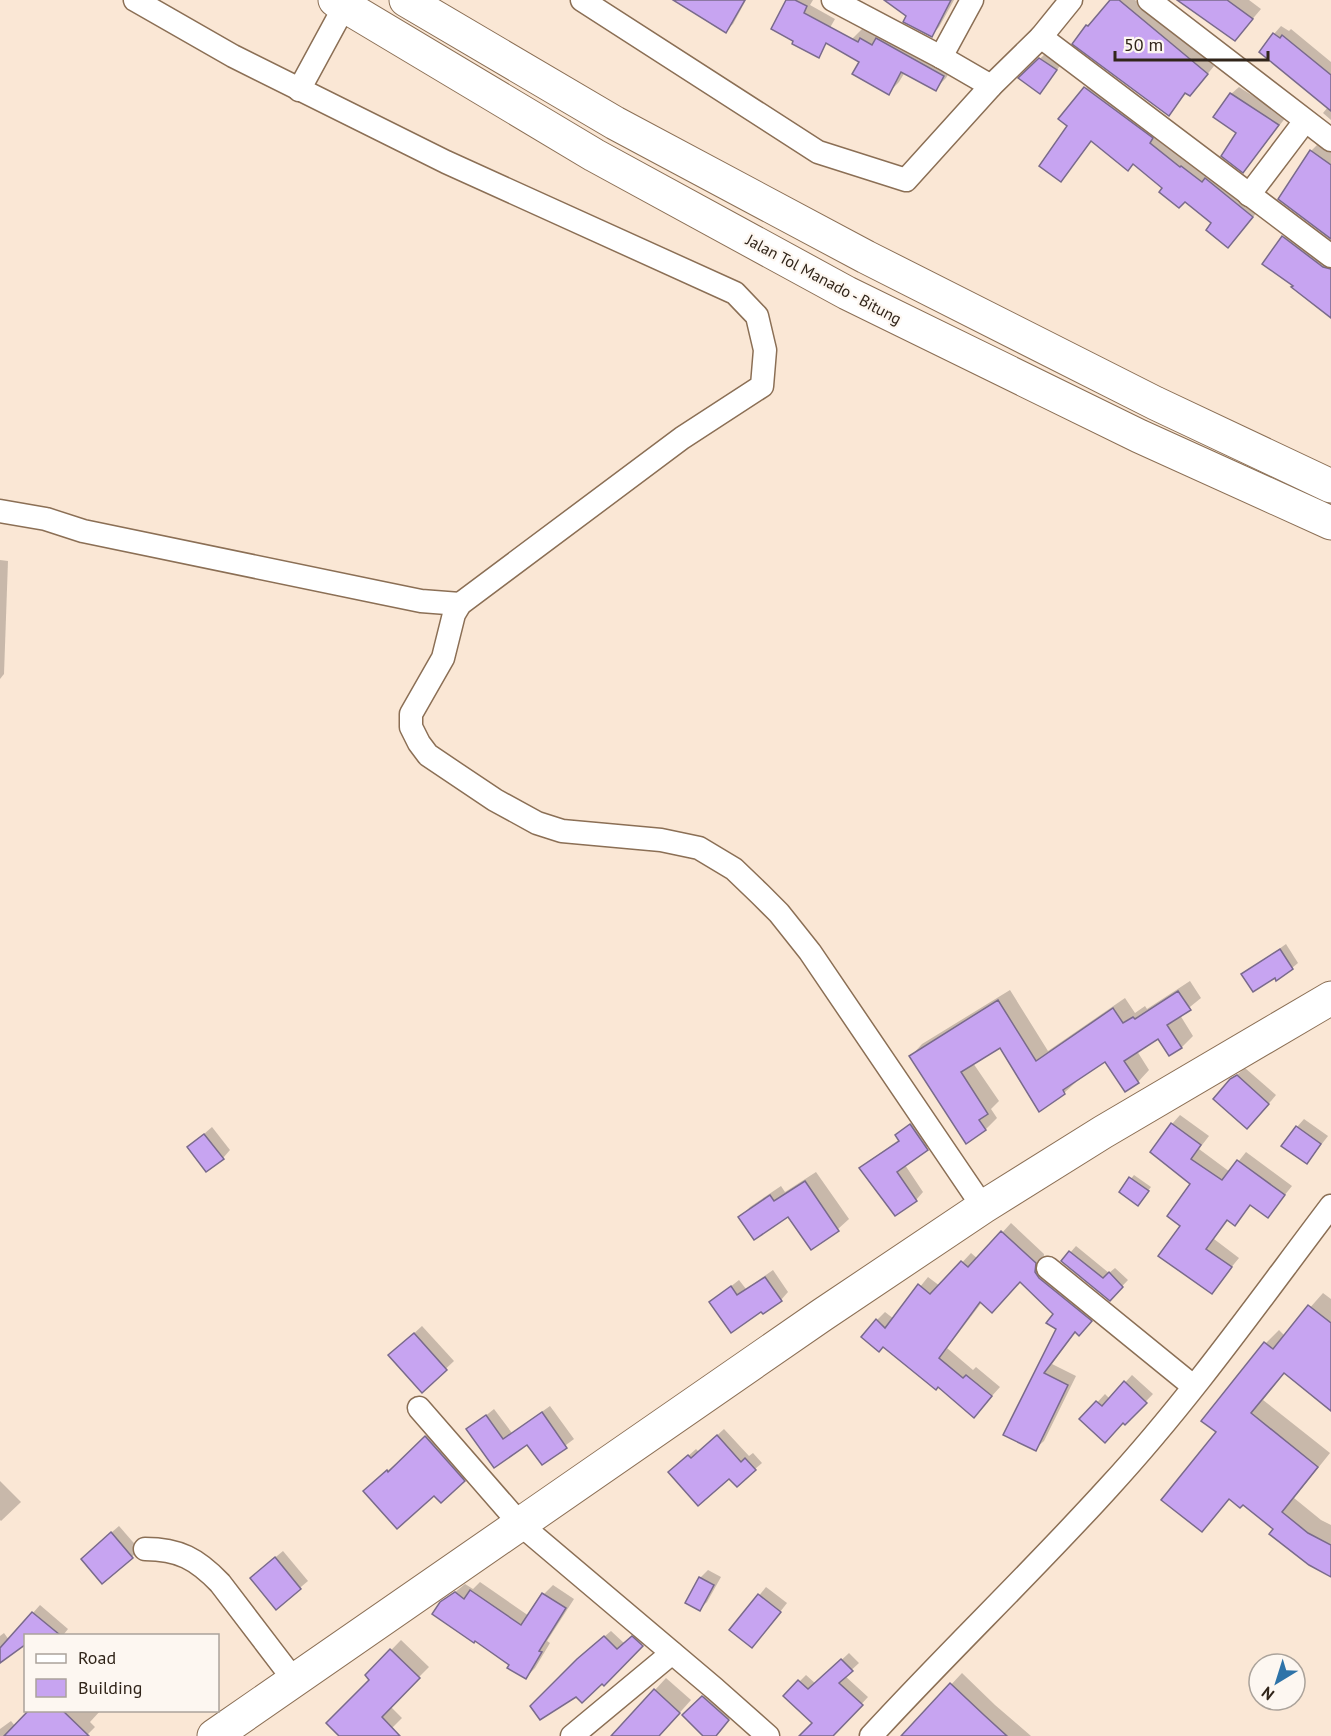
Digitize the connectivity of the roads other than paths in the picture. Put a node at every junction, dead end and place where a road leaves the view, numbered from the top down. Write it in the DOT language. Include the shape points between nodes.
graph roads {
  1 [pos="135,0"];
  2 [pos="406,0"];
  3 [pos="582,0"];
  4 [pos="833,0"];
  5 [pos="972,0"];
  6 [pos="1071,0"];
  7 [pos="1149,0"];
  8 [pos="864,7"];
  9 [pos="336,10"];
  10 [pos="1041,38"];
  11 [pos="941,57"];
  12 [pos="991,86"];
  13 [pos="299,90"];
  14 [pos="1305,121"];
  15 [pos="1331,140"];
  16 [pos="1249,195"];
  17 [pos="1331,256"];
  18 [pos="1331,486"];
  19 [pos="0,512"];
  20 [pos="1331,523"];
  21 [pos="460,604"];
  22 [pos="1331,998"];
  23 [pos="1331,1206"];
  24 [pos="983,1207"];
  25 [pos="1048,1268"];
  26 [pos="1193,1386"];
  27 [pos="419,1408"];
  28 [pos="521,1525"];
  29 [pos="145,1549"];
  30 [pos="672,1653"];
  31 [pos="294,1680"];
  32 [pos="214,1736"];
  33 [pos="572,1736"];
  34 [pos="768,1736"];
  35 [pos="871,1736"];
  1 -- 13 [label="street"];
  2 -- 18 [label="highway" via="615,123 866,257 1155,404"];
  3 -- 12 [label="street" via="818,152 906,180"];
  4 -- 8 [label="street"];
  5 -- 11 [label="street"];
  6 -- 10 [label="street"];
  7 -- 14 [label="street"];
  8 -- 11 [label="street"];
  9 -- 13 [label="street"];
  9 -- 20 [label="highway, Jalan Tol Manado - Bitung" via="847,293 1138,436"];
  10 -- 12 [label="street"];
  10 -- 16 [label="street"];
  11 -- 12 [label="street"];
  13 -- 21 [label="street" via="446,162 735,293 757,316 765,350 762,386 682,438"];
  14 -- 15 [label="street"];
  14 -- 16 [label="street"];
  16 -- 17 [label="street"];
  19 -- 21 [label="street" via="421,601"];
  21 -- 24 [label="street" via="444,658 411,714 411,727 428,755 537,823 562,831 661,840 699,848 734,869 779,913 810,952"];
  22 -- 24 [label="highway"];
  23 -- 26 [label="street"];
  24 -- 28 [label="highway"];
  25 -- 26 [label="street"];
  26 -- 35 [label="street" via="1109,1488"];
  27 -- 28 [label="street"];
  28 -- 30 [label="street"];
  28 -- 31 [label="highway"];
  29 -- 31 [label="street" via="173,1552 206,1568"];
  30 -- 33 [label="street"];
  30 -- 34 [label="street"];
  31 -- 32 [label="highway"];
}
